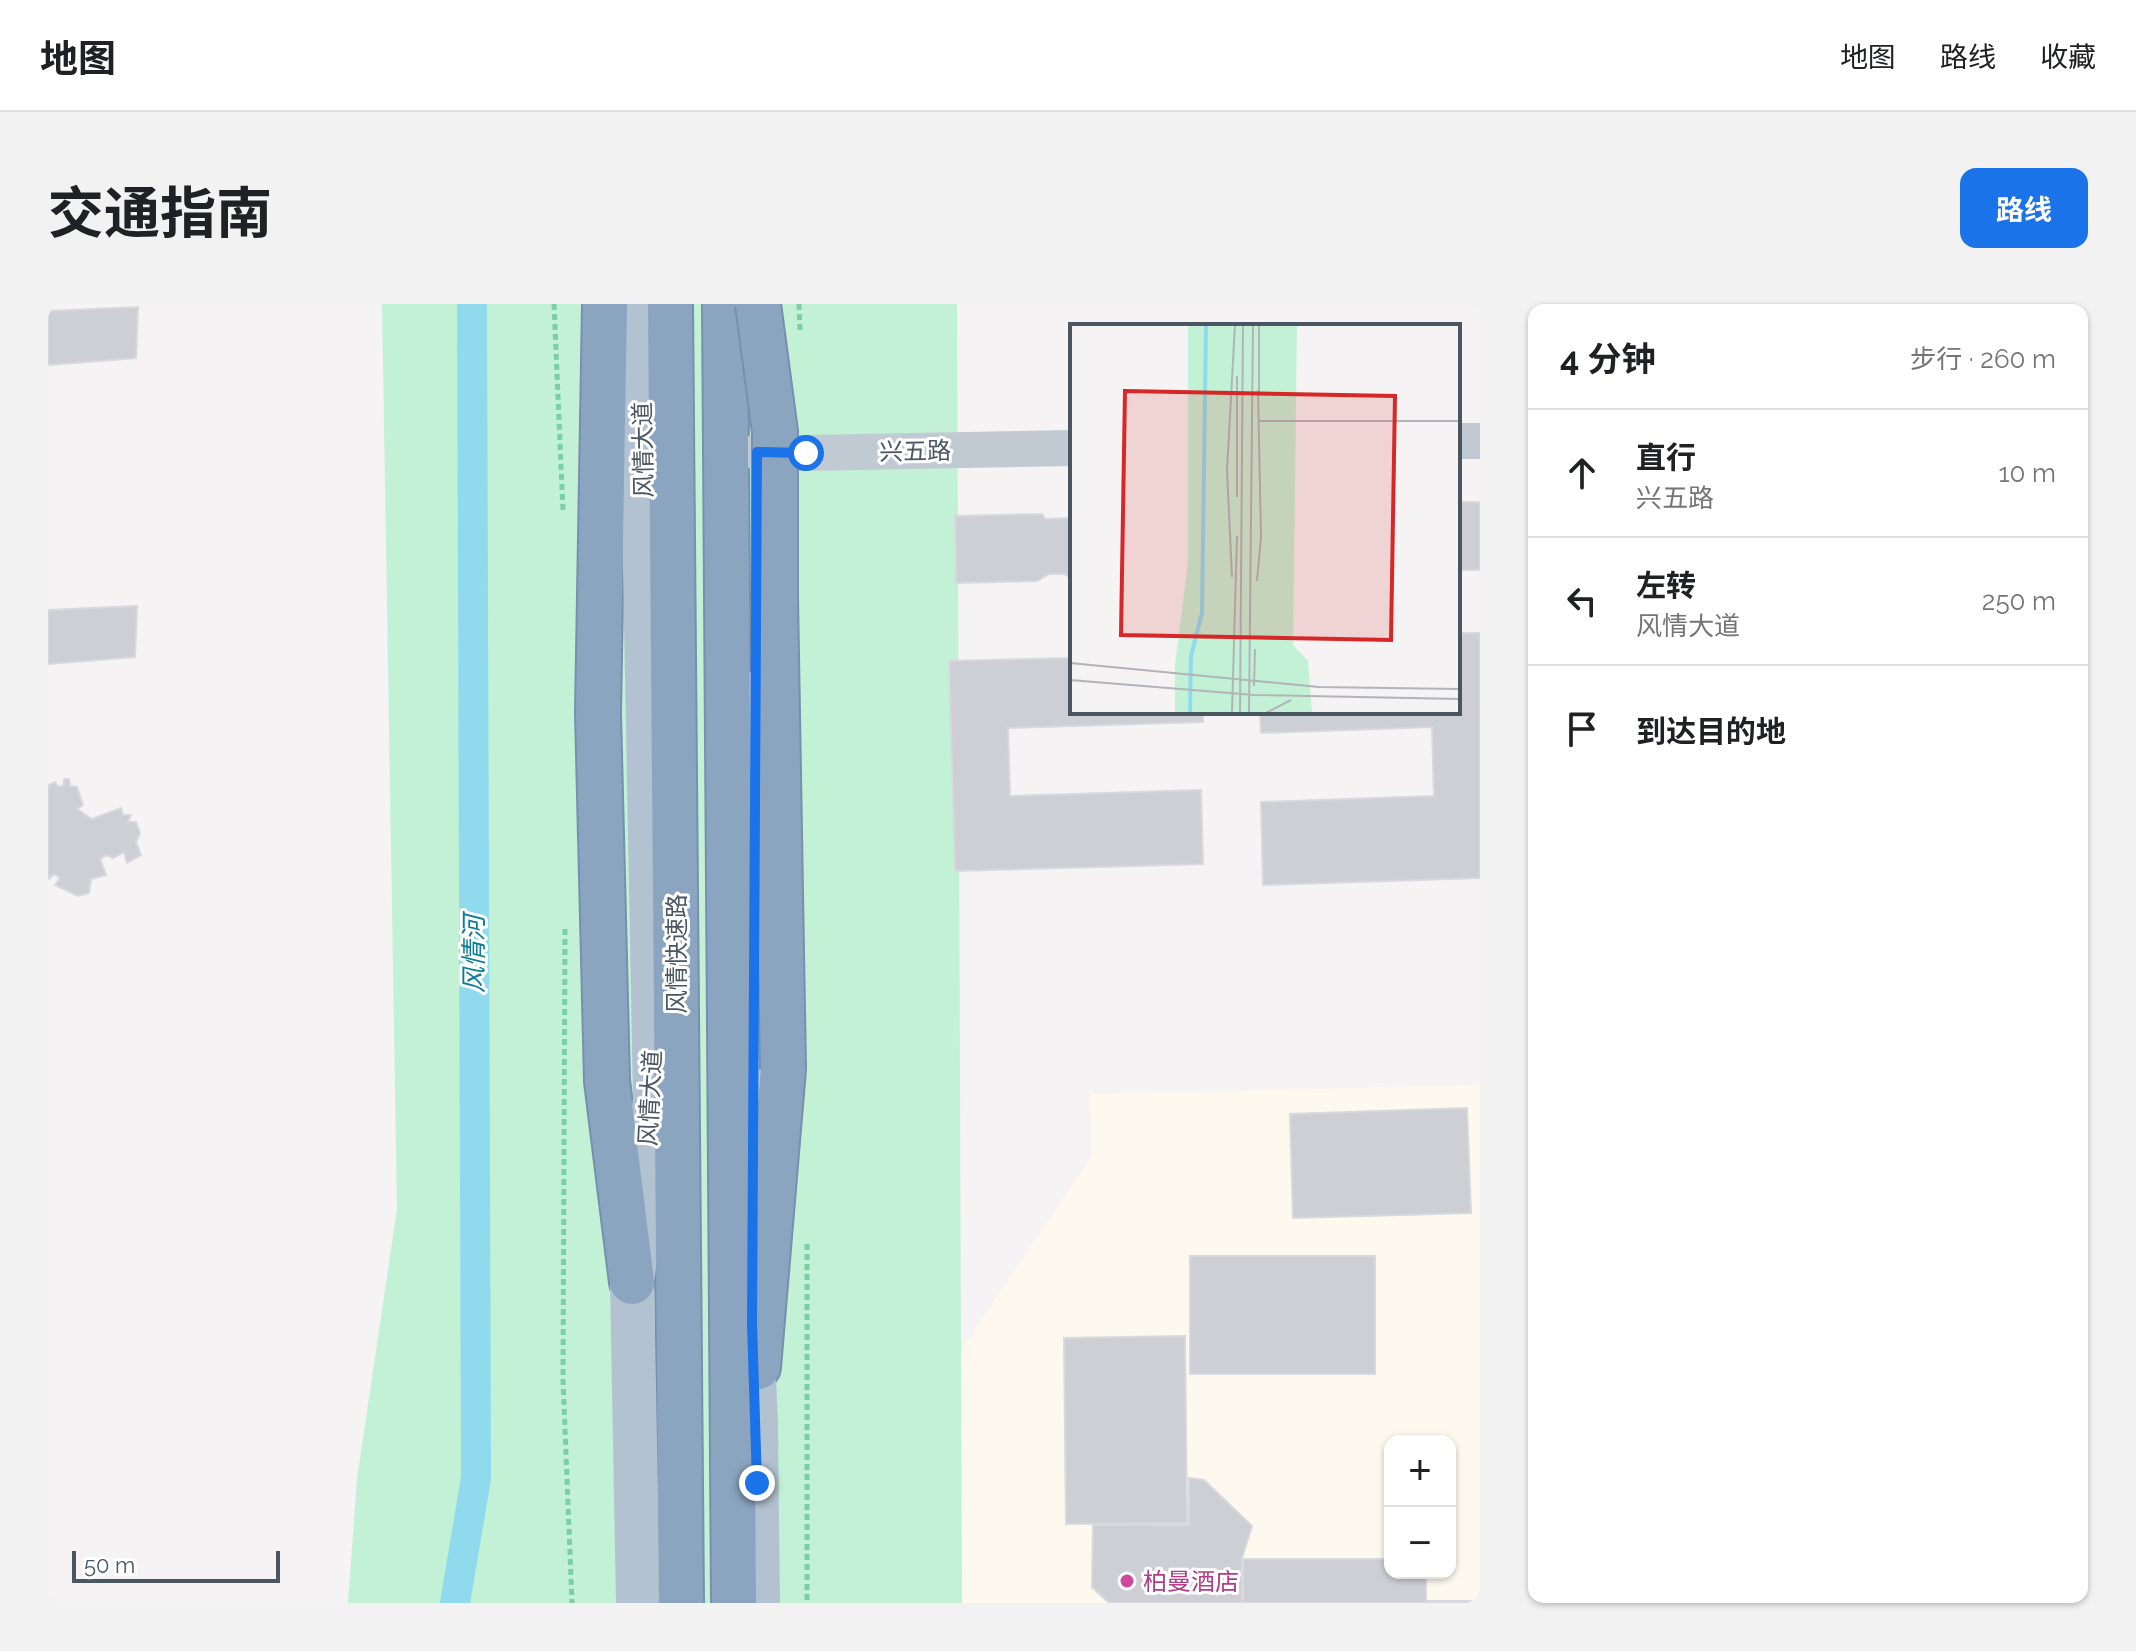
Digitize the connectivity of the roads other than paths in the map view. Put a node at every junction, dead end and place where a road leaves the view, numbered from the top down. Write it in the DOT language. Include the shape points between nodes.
graph roads {
  1 [pos="605,304"];
  2 [pos="640,304"];
  3 [pos="670,304"];
  4 [pos="725,304"];
  5 [pos="757,304"];
  6 [pos="1070,448"];
  7 [pos="757,452"];
  8 [pos="632,1282"];
  9 [pos="755,1398"];
  10 [pos="638,1603"];
  11 [pos="681,1603"];
  12 [pos="734,1603"];
  13 [pos="758,1603"];
  1 -- 8 [label="highway" via="598,713 607,1081"];
  2 -- 8 [label="main road, 风情大道" via="655,1100"];
  3 -- 11 [label="highway, 风情快速路"];
  4 -- 12 [label="highway"];
  5 -- 7 [label="main road"];
  5 -- 9 [label="highway, bridge" via="775,432 783,1069"];
  6 -- 7 [label="street, 兴五路"];
  7 -- 9 [label="main road"];
  8 -- 10 [label="main road, 风情大道"];
  9 -- 13 [label="main road"];
}
